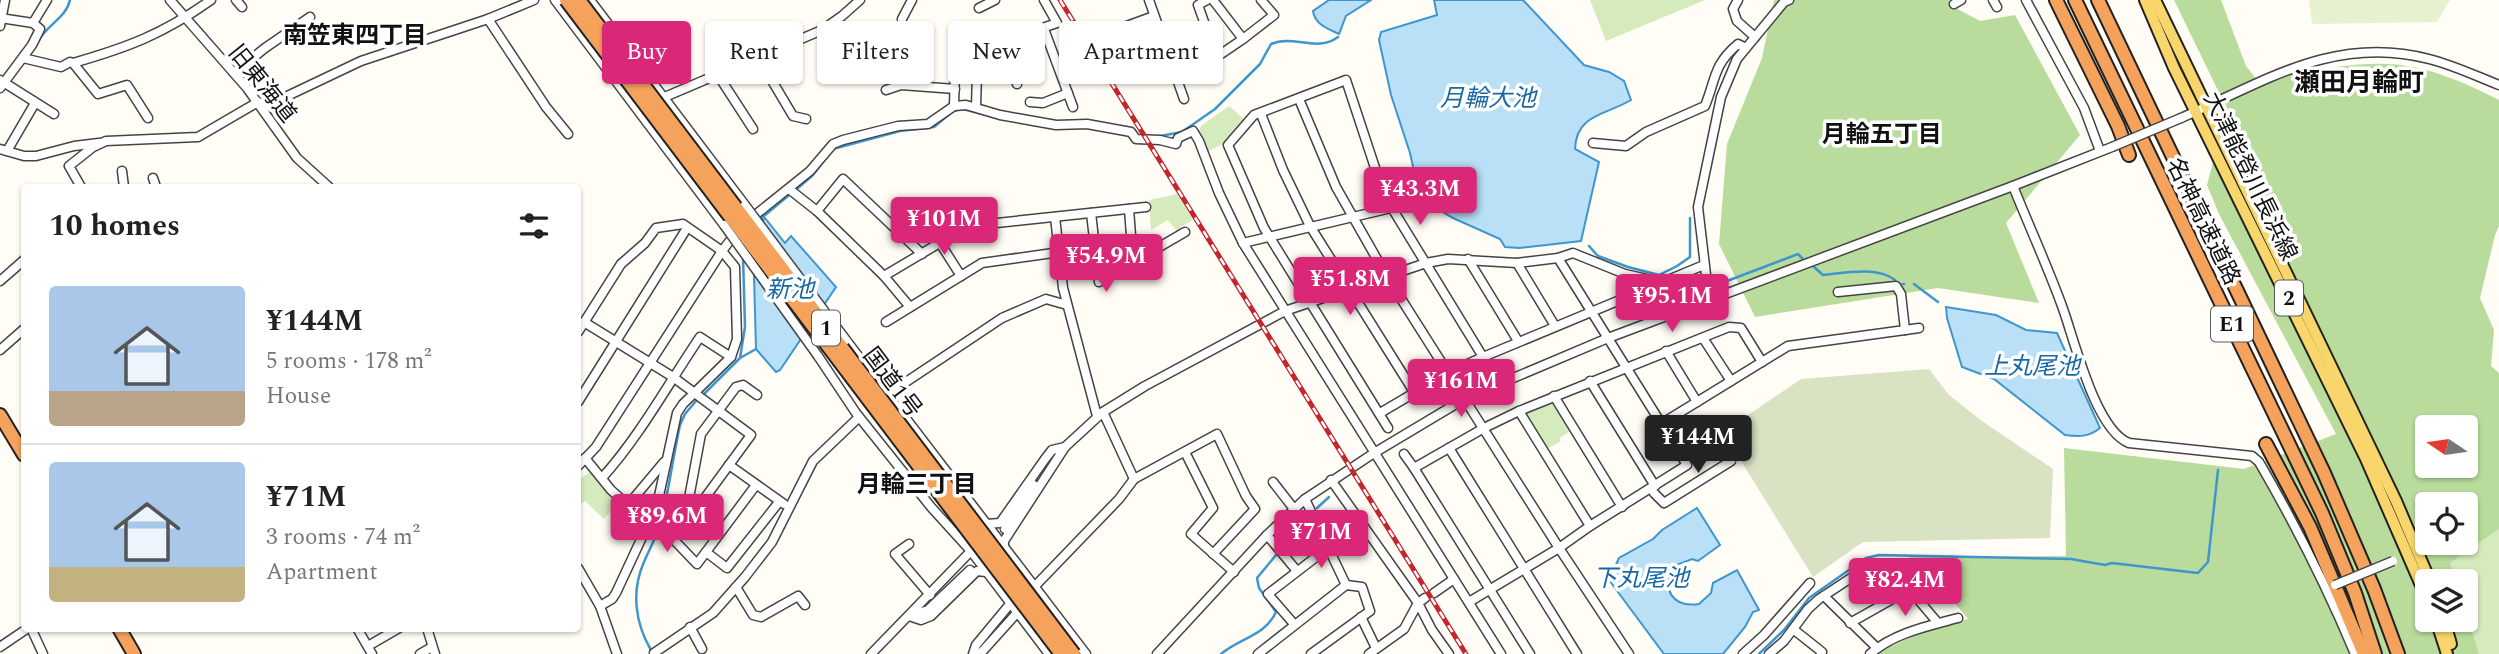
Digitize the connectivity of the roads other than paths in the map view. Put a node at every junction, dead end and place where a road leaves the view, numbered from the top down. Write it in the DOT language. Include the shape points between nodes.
graph roads {
  1 [pos="5,0"];
  2 [pos="47,0"];
  3 [pos="170,0"];
  4 [pos="211,0"];
  5 [pos="534,0"];
  6 [pos="555,0"];
  7 [pos="566,0"];
  8 [pos="579,0"];
  9 [pos="590,0"];
  10 [pos="860,0"];
  11 [pos="912,0"];
  12 [pos="995,0"];
  13 [pos="1044,0"];
  14 [pos="1149,0"];
  15 [pos="1207,0"];
  16 [pos="1213,0"];
  17 [pos="1261,0"];
  18 [pos="1738,0"];
  19 [pos="1789,0"];
  20 [pos="2026,0"];
  21 [pos="2056,0"];
  22 [pos="2075,0"];
  23 [pos="2098,0"];
  24 [pos="2106,0"];
  25 [pos="2146,0"];
  26 [pos="2155,0"];
  27 [pos="979,8"];
  28 [pos="1154,16"];
  29 [pos="310,17"];
  30 [pos="184,19"];
  31 [pos="488,19"];
  32 [pos="902,19"];
  33 [pos="1,21"];
  34 [pos="1140,21"];
  35 [pos="1156,21"];
  36 [pos="33,23"];
  37 [pos="1045,29"];
  38 [pos="1045,32"];
  39 [pos="1755,37"];
  40 [pos="803,38"];
  41 [pos="1243,39"];
  42 [pos="1746,48"];
  43 [pos="23,58"];
  44 [pos="74,63"];
  45 [pos="234,73"];
  46 [pos="705,80"];
  47 [pos="2137,80"];
  48 [pos="1,83"];
  49 [pos="724,84"];
  50 [pos="774,84"];
  51 [pos="955,84"];
  52 [pos="977,84"];
  53 [pos="1179,84"];
  54 [pos="2499,85"];
  55 [pos="955,89"];
  56 [pos="886,90"];
  57 [pos="1068,93"];
  58 [pos="663,97"];
  59 [pos="1184,99"];
  60 [pos="1300,99"];
  61 [pos="1030,102"];
  62 [pos="35,103"];
  63 [pos="260,105"];
  64 [pos="954,107"];
  65 [pos="976,107"];
  66 [pos="1073,107"];
  67 [pos="637,109"];
  68 [pos="2201,109"];
  69 [pos="54,114"];
  70 [pos="1261,114"];
  71 [pos="148,118"];
  72 [pos="806,119"];
  73 [pos="753,129"];
  74 [pos="568,134"];
  75 [pos="100,143"];
  76 [pos="1593,143"];
  77 [pos="3,150"];
  78 [pos="2099,151"];
  79 [pos="2129,155"];
  80 [pos="122,171"];
  81 [pos="79,184"];
  82 [pos="124,184"];
  83 [pos="326,184"];
  84 [pos="2013,186"];
  85 [pos="789,189"];
  86 [pos="1146,207"];
  87 [pos="1391,208"];
  88 [pos="1129,209"];
  89 [pos="817,211"];
  90 [pos="1091,213"];
  91 [pos="1351,216"];
  92 [pos="1055,217"];
  93 [pos="1310,226"];
  94 [pos="687,228"];
  95 [pos="1185,232"];
  96 [pos="1270,237"];
  97 [pos="940,243"];
  98 [pos="1243,243"];
  99 [pos="722,251"];
  100 [pos="1060,252"];
  101 [pos="922,254"];
  102 [pos="1558,258"];
  103 [pos="1468,260"];
  104 [pos="1133,262"];
  105 [pos="1517,262"];
  106 [pos="21,263"];
  107 [pos="1426,263"];
  108 [pos="1704,265"];
  109 [pos="1386,275"];
  110 [pos="884,276"];
  111 [pos="961,276"];
  112 [pos="0,281"];
  113 [pos="1665,283"];
  114 [pos="1350,289"];
  115 [pos="1838,292"];
  116 [pos="1709,300"];
  117 [pos="1311,302"];
  118 [pos="1067,305"];
  119 [pos="910,307"];
  120 [pos="1285,311"];
  121 [pos="1591,311"];
  122 [pos="584,322"];
  123 [pos="886,322"];
  124 [pos="1555,326"];
  125 [pos="581,327"];
  126 [pos="1919,328"];
  127 [pos="1905,330"];
  128 [pos="21,332"];
  129 [pos="1608,338"];
  130 [pos="1703,338"];
  131 [pos="1518,341"];
  132 [pos="616,342"];
  133 [pos="0,350"];
  134 [pos="1666,352"];
  135 [pos="731,357"];
  136 [pos="1483,357"];
  137 [pos="1762,362"];
  138 [pos="650,364"];
  139 [pos="1626,367"];
  140 [pos="1448,373"];
  141 [pos="673,377"];
  142 [pos="1590,381"];
  143 [pos="1731,381"];
  144 [pos="1414,392"];
  145 [pos="694,393"];
  146 [pos="890,393"];
  147 [pos="581,395"];
  148 [pos="757,395"];
  149 [pos="1554,396"];
  150 [pos="1465,398"];
  151 [pos="1698,402"];
  152 [pos="719,410"];
  153 [pos="1519,411"];
  154 [pos="1380,413"];
  155 [pos="1100,414"];
  156 [pos="0,415"];
  157 [pos="858,418"];
  158 [pos="1661,424"];
  159 [pos="1388,428"];
  160 [pos="1484,428"];
  161 [pos="2266,444"];
  162 [pos="1065,447"];
  163 [pos="1449,448"];
  164 [pos="21,450"];
  165 [pos="1185,452"];
  166 [pos="1374,453"];
  167 [pos="1404,454"];
  168 [pos="585,458"];
  169 [pos="666,460"];
  170 [pos="1731,461"];
  171 [pos="581,463"];
  172 [pos="729,465"];
  173 [pos="1414,468"];
  174 [pos="602,478"];
  175 [pos="1134,479"];
  176 [pos="1331,480"];
  177 [pos="1273,482"];
  178 [pos="756,485"];
  179 [pos="1654,489"];
  180 [pos="1305,499"];
  181 [pos="779,502"];
  182 [pos="699,505"];
  183 [pos="1622,507"];
  184 [pos="789,508"];
  185 [pos="1294,509"];
  186 [pos="986,524"];
  187 [pos="1590,526"];
  188 [pos="1005,529"];
  189 [pos="1267,535"];
  190 [pos="909,544"];
  191 [pos="2415,544"];
  192 [pos="1329,547"];
  193 [pos="1559,548"];
  194 [pos="1004,549"];
  195 [pos="971,551"];
  196 [pos="706,552"];
  197 [pos="1213,554"];
  198 [pos="2417,555"];
  199 [pos="2408,558"];
  200 [pos="1524,569"];
  201 [pos="970,570"];
  202 [pos="1297,571"];
  203 [pos="986,572"];
  204 [pos="1234,572"];
  205 [pos="581,573"];
  206 [pos="2415,573"];
  207 [pos="1454,579"];
  208 [pos="1810,583"];
  209 [pos="1346,585"];
  210 [pos="1035,586"];
  211 [pos="736,587"];
  212 [pos="2332,587"];
  213 [pos="1910,589"];
  214 [pos="1491,590"];
  215 [pos="1434,593"];
  216 [pos="930,595"];
  217 [pos="1824,596"];
  218 [pos="1422,601"];
  219 [pos="1469,602"];
  220 [pos="805,605"];
  221 [pos="600,606"];
  222 [pos="1012,610"];
  223 [pos="909,616"];
  224 [pos="1361,617"];
  225 [pos="1958,618"];
  226 [pos="1850,623"];
  227 [pos="1294,624"];
  228 [pos="1938,624"];
  229 [pos="690,627"];
  230 [pos="1793,629"];
  231 [pos="24,632"];
  232 [pos="32,632"];
  233 [pos="122,632"];
  234 [pos="359,632"];
  235 [pos="394,632"];
  236 [pos="428,632"];
  237 [pos="2440,632"];
  238 [pos="2448,632"];
  239 [pos="0,648"];
  240 [pos="702,649"];
  241 [pos="370,650"];
  242 [pos="434,650"];
  243 [pos="1372,651"];
  244 [pos="1873,651"];
  245 [pos="1264,652"];
  246 [pos="1822,653"];
  247 [pos="43,654"];
  248 [pos="134,654"];
  249 [pos="420,654"];
  250 [pos="617,654"];
  251 [pos="655,654"];
  252 [pos="871,654"];
  253 [pos="977,654"];
  254 [pos="1049,654"];
  255 [pos="1061,654"];
  256 [pos="1074,654"];
  257 [pos="1086,654"];
  258 [pos="1157,654"];
  259 [pos="1311,654"];
  260 [pos="1449,654"];
  261 [pos="1501,654"];
  262 [pos="1530,654"];
  263 [pos="1577,654"];
  264 [pos="1629,654"];
  265 [pos="1743,654"];
  266 [pos="1769,654"];
  267 [pos="2355,654"];
  268 [pos="2364,654"];
  269 [pos="2375,654"];
  270 [pos="2398,654"];
  271 [pos="2447,654"];
  272 [pos="2455,654"];
  1 -- 33 [label="street"];
  2 -- 36 [label="street"];
  3 -- 30 [label="street, 旧東海道"];
  4 -- 30 [label="street"];
  5 -- 31 [label="street"];
  6 -- 67 [label="street"];
  7 -- 255 [label="highway, 国道1号 / 1, bridge"];
  8 -- 256 [label="highway, 国道1号 / 1, bridge"];
  9 -- 58 [label="street"];
  10 -- 40 [label="street" via="822,30"];
  11 -- 32 [label="street"];
  12 -- 27 [label="street"];
  13 -- 37 [label="street" via="1057,23"];
  14 -- 28 [label="street"];
  15 -- 41 [label="street" via="1198,5 1213,47 1221,54"];
  16 -- 41 [label="street"];
  17 -- 41 [label="street" via="1274,15"];
  18 -- 39 [label="street" via="1733,9 1737,21"];
  19 -- 39 [label="street"];
  20 -- 78 [label="street" via="2084,108"];
  21 -- 79 [label="highway"];
  22 -- 269 [label="highway, 名神高速道路 / E1" via="2316,500"];
  23 -- 47 [label="highway, 名神高速道路 / E1"];
  24 -- 47 [label="highway"];
  25 -- 68 [label="main road, 大津能登川長浜線 / 2" via="2174,68"];
  26 -- 68 [label="main road, 大津能登川長浜線 / 2"];
  28 -- 34 [label="street"];
  28 -- 35 [label="street"];
  29 -- 45 [label="street"];
  30 -- 44 [label="street" via="149,39"];
  30 -- 45 [label="street, 旧東海道"];
  31 -- 63 [label="street" via="361,61"];
  31 -- 74 [label="street"];
  33 -- 36 [label="street"];
  36 -- 43 [label="street" via="40,30"];
  38 -- 57 [label="street"];
  39 -- 42 [label="street"];
  42 -- 76 [label="street" via="1738,44 1727,53 1705,106 1626,146"];
  42 -- 108 [label="street" via="1723,87 1707,154 1698,207"];
  43 -- 44 [label="street" via="61,67"];
  43 -- 48 [label="street"];
  44 -- 71 [label="street" via="98,94 127,85"];
  45 -- 63 [label="street, 旧東海道"];
  46 -- 58 [label="street"];
  47 -- 270 [label="highway, 名神高速道路 / E1" via="2319,461"];
  48 -- 62 [label="street"];
  49 -- 73 [label="street"];
  50 -- 72 [label="street" via="793,116"];
  51 -- 55 [label="street"];
  52 -- 65 [label="street"];
  53 -- 59 [label="street"];
  54 -- 68 [label="street" via="2430,59 2366,51 2317,59 2264,78"];
  55 -- 56 [label="street" via="901,85"];
  55 -- 64 [label="street"];
  57 -- 61 [label="street" via="1043,103"];
  57 -- 66 [label="street"];
  58 -- 67 [label="street"];
  58 -- 146 [label="street, bridge"];
  60 -- 70 [label="street"];
  60 -- 87 [label="street" via="1346,80"];
  60 -- 91 [label="street"];
  62 -- 69 [label="street"];
  62 -- 77 [label="street"];
  63 -- 75 [label="street" via="198,137"];
  63 -- 83 [label="street, 旧東海道" via="298,158"];
  64 -- 65 [label="street"];
  64 -- 85 [label="street" via="928,124 842,139"];
  65 -- 98 [label="street" via="1056,125 1102,126 1131,132 1136,139 1176,144 1178,138 1193,131"];
  67 -- 157 [label="street, bridge" via="818,356"];
  68 -- 78 [label="street, bridge"];
  68 -- 191 [label="main road, 大津能登川長浜線 / 2"];
  68 -- 199 [label="main road, 大津能登川長浜線 / 2"];
  70 -- 93 [label="street"];
  70 -- 96 [label="street" via="1254,115 1228,145"];
  75 -- 77 [label="street" via="36,156"];
  75 -- 81 [label="street" via="69,166"];
  78 -- 84 [label="street"];
  80 -- 82 [label="street"];
  84 -- 116 [label="street"];
  84 -- 212 [label="street" via="2062,306 2085,377 2115,432 2129,443 2252,456"];
  85 -- 89 [label="street"];
  85 -- 99 [label="street" via="743,225"];
  86 -- 88 [label="street"];
  87 -- 91 [label="street"];
  87 -- 107 [label="street"];
  88 -- 90 [label="street"];
  88 -- 104 [label="street"];
  89 -- 101 [label="street" via="843,179"];
  89 -- 110 [label="street"];
  90 -- 92 [label="street"];
  90 -- 104 [label="street" via="1098,282"];
  91 -- 93 [label="street"];
  91 -- 109 [label="street"];
  92 -- 97 [label="street" via="968,226"];
  92 -- 100 [label="street"];
  93 -- 96 [label="street"];
  93 -- 114 [label="street"];
  94 -- 99 [label="street"];
  94 -- 122 [label="street" via="656,228 621,264"];
  94 -- 132 [label="street"];
  95 -- 104 [label="street"];
  96 -- 98 [label="street"];
  96 -- 117 [label="street"];
  97 -- 101 [label="street"];
  97 -- 111 [label="street"];
  98 -- 120 [label="street"];
  99 -- 135 [label="street" via="735,267 738,328"];
  99 -- 138 [label="street"];
  100 -- 111 [label="street" via="982,263"];
  100 -- 118 [label="street"];
  101 -- 110 [label="street"];
  102 -- 105 [label="street"];
  102 -- 113 [label="street" via="1573,253 1625,274"];
  102 -- 121 [label="street"];
  103 -- 105 [label="street"];
  103 -- 107 [label="street"];
  103 -- 131 [label="street"];
  105 -- 124 [label="street"];
  106 -- 112 [label="street"];
  107 -- 109 [label="street"];
  107 -- 136 [label="street"];
  108 -- 113 [label="street"];
  108 -- 116 [label="street"];
  109 -- 114 [label="street"];
  109 -- 140 [label="street"];
  110 -- 119 [label="street"];
  111 -- 119 [label="street"];
  113 -- 121 [label="street"];
  114 -- 117 [label="street"];
  114 -- 144 [label="street"];
  115 -- 127 [label="street" via="1896,286"];
  116 -- 129 [label="street"];
  117 -- 120 [label="street"];
  117 -- 154 [label="street"];
  118 -- 146 [label="street" via="1046,299 1002,318 961,346 957,342"];
  118 -- 155 [label="street"];
  119 -- 123 [label="street"];
  120 -- 155 [label="street"];
  120 -- 166 [label="street"];
  121 -- 124 [label="street"];
  121 -- 129 [label="street"];
  122 -- 125 [label="street"];
  122 -- 132 [label="street"];
  124 -- 131 [label="street"];
  126 -- 127 [label="street"];
  127 -- 137 [label="street" via="1788,346"];
  128 -- 133 [label="street"];
  129 -- 139 [label="street"];
  129 -- 150 [label="street"];
  130 -- 134 [label="street"];
  130 -- 137 [label="street" via="1729,327 1741,328"];
  130 -- 143 [label="street"];
  131 -- 136 [label="street"];
  132 -- 138 [label="street"];
  132 -- 147 [label="street"];
  134 -- 139 [label="street"];
  134 -- 151 [label="street"];
  135 -- 141 [label="street" via="700,337"];
  135 -- 145 [label="street"];
  136 -- 140 [label="street"];
  137 -- 143 [label="street"];
  138 -- 141 [label="street"];
  138 -- 168 [label="street"];
  139 -- 142 [label="street"];
  139 -- 158 [label="street"];
  140 -- 144 [label="street"];
  140 -- 150 [label="street"];
  141 -- 145 [label="street"];
  141 -- 174 [label="street"];
  142 -- 149 [label="street"];
  142 -- 179 [label="street"];
  143 -- 151 [label="street"];
  144 -- 154 [label="street"];
  145 -- 152 [label="street"];
  145 -- 169 [label="street" via="677,414"];
  146 -- 186 [label="street"];
  148 -- 152 [label="street" via="743,385 736,387"];
  149 -- 153 [label="street"];
  149 -- 183 [label="street"];
  150 -- 160 [label="street"];
  150 -- 166 [label="street"];
  151 -- 158 [label="street"];
  152 -- 172 [label="street" via="751,435"];
  152 -- 182 [label="street" via="701,434 689,498"];
  153 -- 160 [label="street"];
  153 -- 187 [label="street"];
  154 -- 159 [label="street"];
  155 -- 162 [label="street"];
  155 -- 175 [label="street"];
  156 -- 164 [label="highway"];
  157 -- 184 [label="street" via="821,446 824,450 813,461"];
  157 -- 195 [label="street"];
  158 -- 179 [label="street" via="1687,465"];
  160 -- 163 [label="street"];
  160 -- 193 [label="street"];
  161 -- 268 [label="highway" via="2310,527"];
  162 -- 186 [label="street" via="1052,450 1000,523"];
  162 -- 188 [label="street" via="1051,459"];
  162 -- 194 [label="street" via="1004,541"];
  163 -- 173 [label="street"];
  163 -- 200 [label="street"];
  165 -- 175 [label="street"];
  165 -- 197 [label="street" via="1213,508 1191,534"];
  165 -- 197 [label="street" via="1217,434 1255,509"];
  166 -- 176 [label="street"];
  166 -- 207 [label="street"];
  167 -- 173 [label="street"];
  168 -- 171 [label="street"];
  168 -- 174 [label="street"];
  169 -- 174 [label="street" via="628,505"];
  169 -- 221 [label="street" via="657,505 616,593"];
  170 -- 179 [label="street" via="1664,503"];
  172 -- 178 [label="street"];
  172 -- 182 [label="street"];
  173 -- 214 [label="street"];
  175 -- 210 [label="street" via="1119,499 1089,521"];
  176 -- 180 [label="street"];
  176 -- 218 [label="street"];
  177 -- 185 [label="street"];
  178 -- 181 [label="street"];
  178 -- 196 [label="street"];
  179 -- 183 [label="street"];
  180 -- 185 [label="street"];
  180 -- 192 [label="street"];
  181 -- 184 [label="street"];
  181 -- 196 [label="street" via="727,568"];
  182 -- 196 [label="street" via="674,540 697,564"];
  183 -- 187 [label="street"];
  184 -- 211 [label="street" via="763,556"];
  185 -- 189 [label="street"];
  186 -- 194 [label="street"];
  187 -- 193 [label="street"];
  189 -- 202 [label="street"];
  189 -- 204 [label="street"];
  190 -- 216 [label="street" via="895,554"];
  192 -- 202 [label="street"];
  192 -- 209 [label="street"];
  193 -- 200 [label="street"];
  193 -- 264 [label="street"];
  194 -- 210 [label="street"];
  195 -- 203 [label="street"];
  195 -- 216 [label="street"];
  197 -- 204 [label="street"];
  198 -- 199 [label="street"];
  199 -- 206 [label="main road, 大津能登川長浜線 / 2"];
  199 -- 212 [label="street, bridge"];
  200 -- 214 [label="street"];
  200 -- 263 [label="street"];
  201 -- 223 [label="street" via="928,610"];
  202 -- 227 [label="street" via="1268,594"];
  203 -- 222 [label="street"];
  203 -- 223 [label="street" via="978,571 931,616 921,620"];
  204 -- 258 [label="street"];
  205 -- 221 [label="street"];
  207 -- 215 [label="street"];
  207 -- 219 [label="street"];
  208 -- 265 [label="street"];
  209 -- 224 [label="street" via="1362,587 1370,611"];
  209 -- 227 [label="street"];
  210 -- 257 [label="street"];
  211 -- 220 [label="street" via="752,615 761,617 798,596"];
  211 -- 229 [label="street" via="713,613"];
  212 -- 267 [label="street"];
  213 -- 217 [label="street" via="1905,584 1905,566 1878,564"];
  213 -- 226 [label="street"];
  213 -- 228 [label="street"];
  214 -- 219 [label="street"];
  214 -- 262 [label="street"];
  216 -- 223 [label="street"];
  217 -- 226 [label="street"];
  217 -- 230 [label="street"];
  218 -- 243 [label="street" via="1404,629"];
  218 -- 260 [label="street" via="1432,630"];
  219 -- 261 [label="street"];
  221 -- 250 [label="street"];
  222 -- 253 [label="street"];
  222 -- 254 [label="street"];
  223 -- 252 [label="street"];
  224 -- 243 [label="street"];
  224 -- 259 [label="street"];
  225 -- 228 [label="street"];
  226 -- 244 [label="street"];
  227 -- 245 [label="street"];
  228 -- 244 [label="street" via="1922,626"];
  229 -- 240 [label="street"];
  229 -- 251 [label="street"];
  230 -- 246 [label="street"];
  230 -- 266 [label="street"];
  231 -- 239 [label="street"];
  232 -- 247 [label="street"];
  233 -- 248 [label="highway"];
  234 -- 241 [label="street"];
  235 -- 241 [label="street"];
  236 -- 242 [label="street"];
  237 -- 271 [label="main road"];
  238 -- 272 [label="main road"];
  242 -- 249 [label="street"];
}
